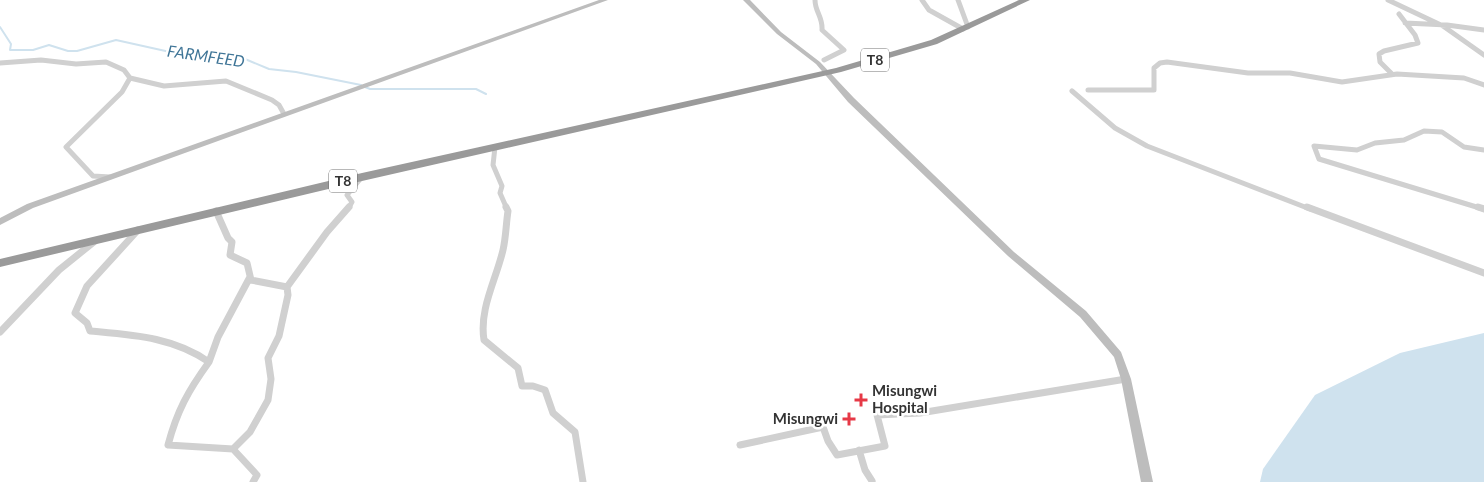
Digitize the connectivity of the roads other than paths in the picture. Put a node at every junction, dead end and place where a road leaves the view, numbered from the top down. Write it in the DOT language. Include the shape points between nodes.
graph roads {
  1 [pos="606,0"];
  2 [pos="746,0"];
  3 [pos="815,0"];
  4 [pos="922,0"];
  5 [pos="958,0"];
  6 [pos="1026,0"];
  7 [pos="1388,0"];
  8 [pos="1399,14"];
  9 [pos="1405,23"];
  10 [pos="1443,26"];
  11 [pos="966,28"];
  12 [pos="1484,30"];
  13 [pos="1484,55"];
  14 [pos="824,60"];
  15 [pos="0,63"];
  16 [pos="827,73"];
  17 [pos="1392,74"];
  18 [pos="130,78"];
  19 [pos="1484,85"];
  20 [pos="1088,90"];
  21 [pos="1072,91"];
  22 [pos="284,114"];
  23 [pos="495,148"];
  24 [pos="1484,150"];
  25 [pos="111,177"];
  26 [pos="362,177"];
  27 [pos="1484,209"];
  28 [pos="216,211"];
  29 [pos="1,221"];
  30 [pos="138,230"];
  31 [pos="96,240"];
  32 [pos="0,263"];
  33 [pos="1484,273"];
  34 [pos="250,277"];
  35 [pos="287,287"];
  36 [pos="0,332"];
  37 [pos="209,362"];
  38 [pos="1126,379"];
  39 [pos="740,445"];
  40 [pos="234,449"];
  41 [pos="859,450"];
  42 [pos="1145,479"];
  43 [pos="872,481"];
  44 [pos="253,482"];
  45 [pos="583,482"];
  1 -- 22 [label="street"];
  2 -- 16 [label="street"];
  3 -- 14 [label="street" via="822,30 844,50"];
  4 -- 11 [label="street" via="929,10"];
  5 -- 11 [label="street"];
  6 -- 11 [label="highway, T8"];
  7 -- 10 [label="street"];
  8 -- 9 [label="street"];
  9 -- 10 [label="street"];
  9 -- 17 [label="street" via="1417,44 1379,54 1380,62"];
  10 -- 12 [label="street"];
  10 -- 13 [label="street"];
  11 -- 16 [label="highway, T8" via="934,42"];
  15 -- 18 [label="street" via="41,60 76,64 106,62 124,70"];
  16 -- 23 [label="highway, T8"];
  16 -- 38 [label="street" via="1011,254 1083,314 1118,355"];
  17 -- 19 [label="street" via="1464,78"];
  17 -- 20 [label="street" via="1342,82 1290,73 1248,73 1167,62 1154,68 1154,90"];
  18 -- 22 [label="street" via="153,86 234,83 251,93 271,98"];
  18 -- 25 [label="street" via="122,92 66,147 93,176"];
  21 -- 33 [label="street" via="1115,128 1147,146"];
  22 -- 25 [label="street"];
  23 -- 26 [label="highway, T8"];
  23 -- 45 [label="street" via="493,164 508,211 503,250 491,284 482,328 484,340 518,368 522,386 545,390 554,413 575,432"];
  24 -- 27 [label="street" via="1464,147 1442,132 1424,131 1404,140 1375,143 1357,150 1314,146 1319,159"];
  25 -- 29 [label="street" via="30,206"];
  26 -- 28 [label="highway, T8"];
  26 -- 35 [label="street" via="347,195 352,202 346,212 327,232"];
  28 -- 30 [label="highway, T8"];
  28 -- 34 [label="street" via="232,242 230,254 247,263"];
  30 -- 31 [label="highway, T8"];
  30 -- 37 [label="street" via="87,286 75,313 90,331 171,340"];
  31 -- 32 [label="highway, T8"];
  31 -- 36 [label="street" via="60,270"];
  34 -- 35 [label="street" via="251,280"];
  34 -- 37 [label="street" via="218,337"];
  35 -- 40 [label="street" via="279,336 268,358 271,379 268,400 250,432"];
  37 -- 40 [label="street" via="178,411 168,445"];
  38 -- 41 [label="street" via="920,412 877,415 885,446"];
  38 -- 42 [label="street"];
  39 -- 41 [label="street" via="823,427 837,455"];
  40 -- 44 [label="street" via="257,475"];
  41 -- 43 [label="street"];
}
